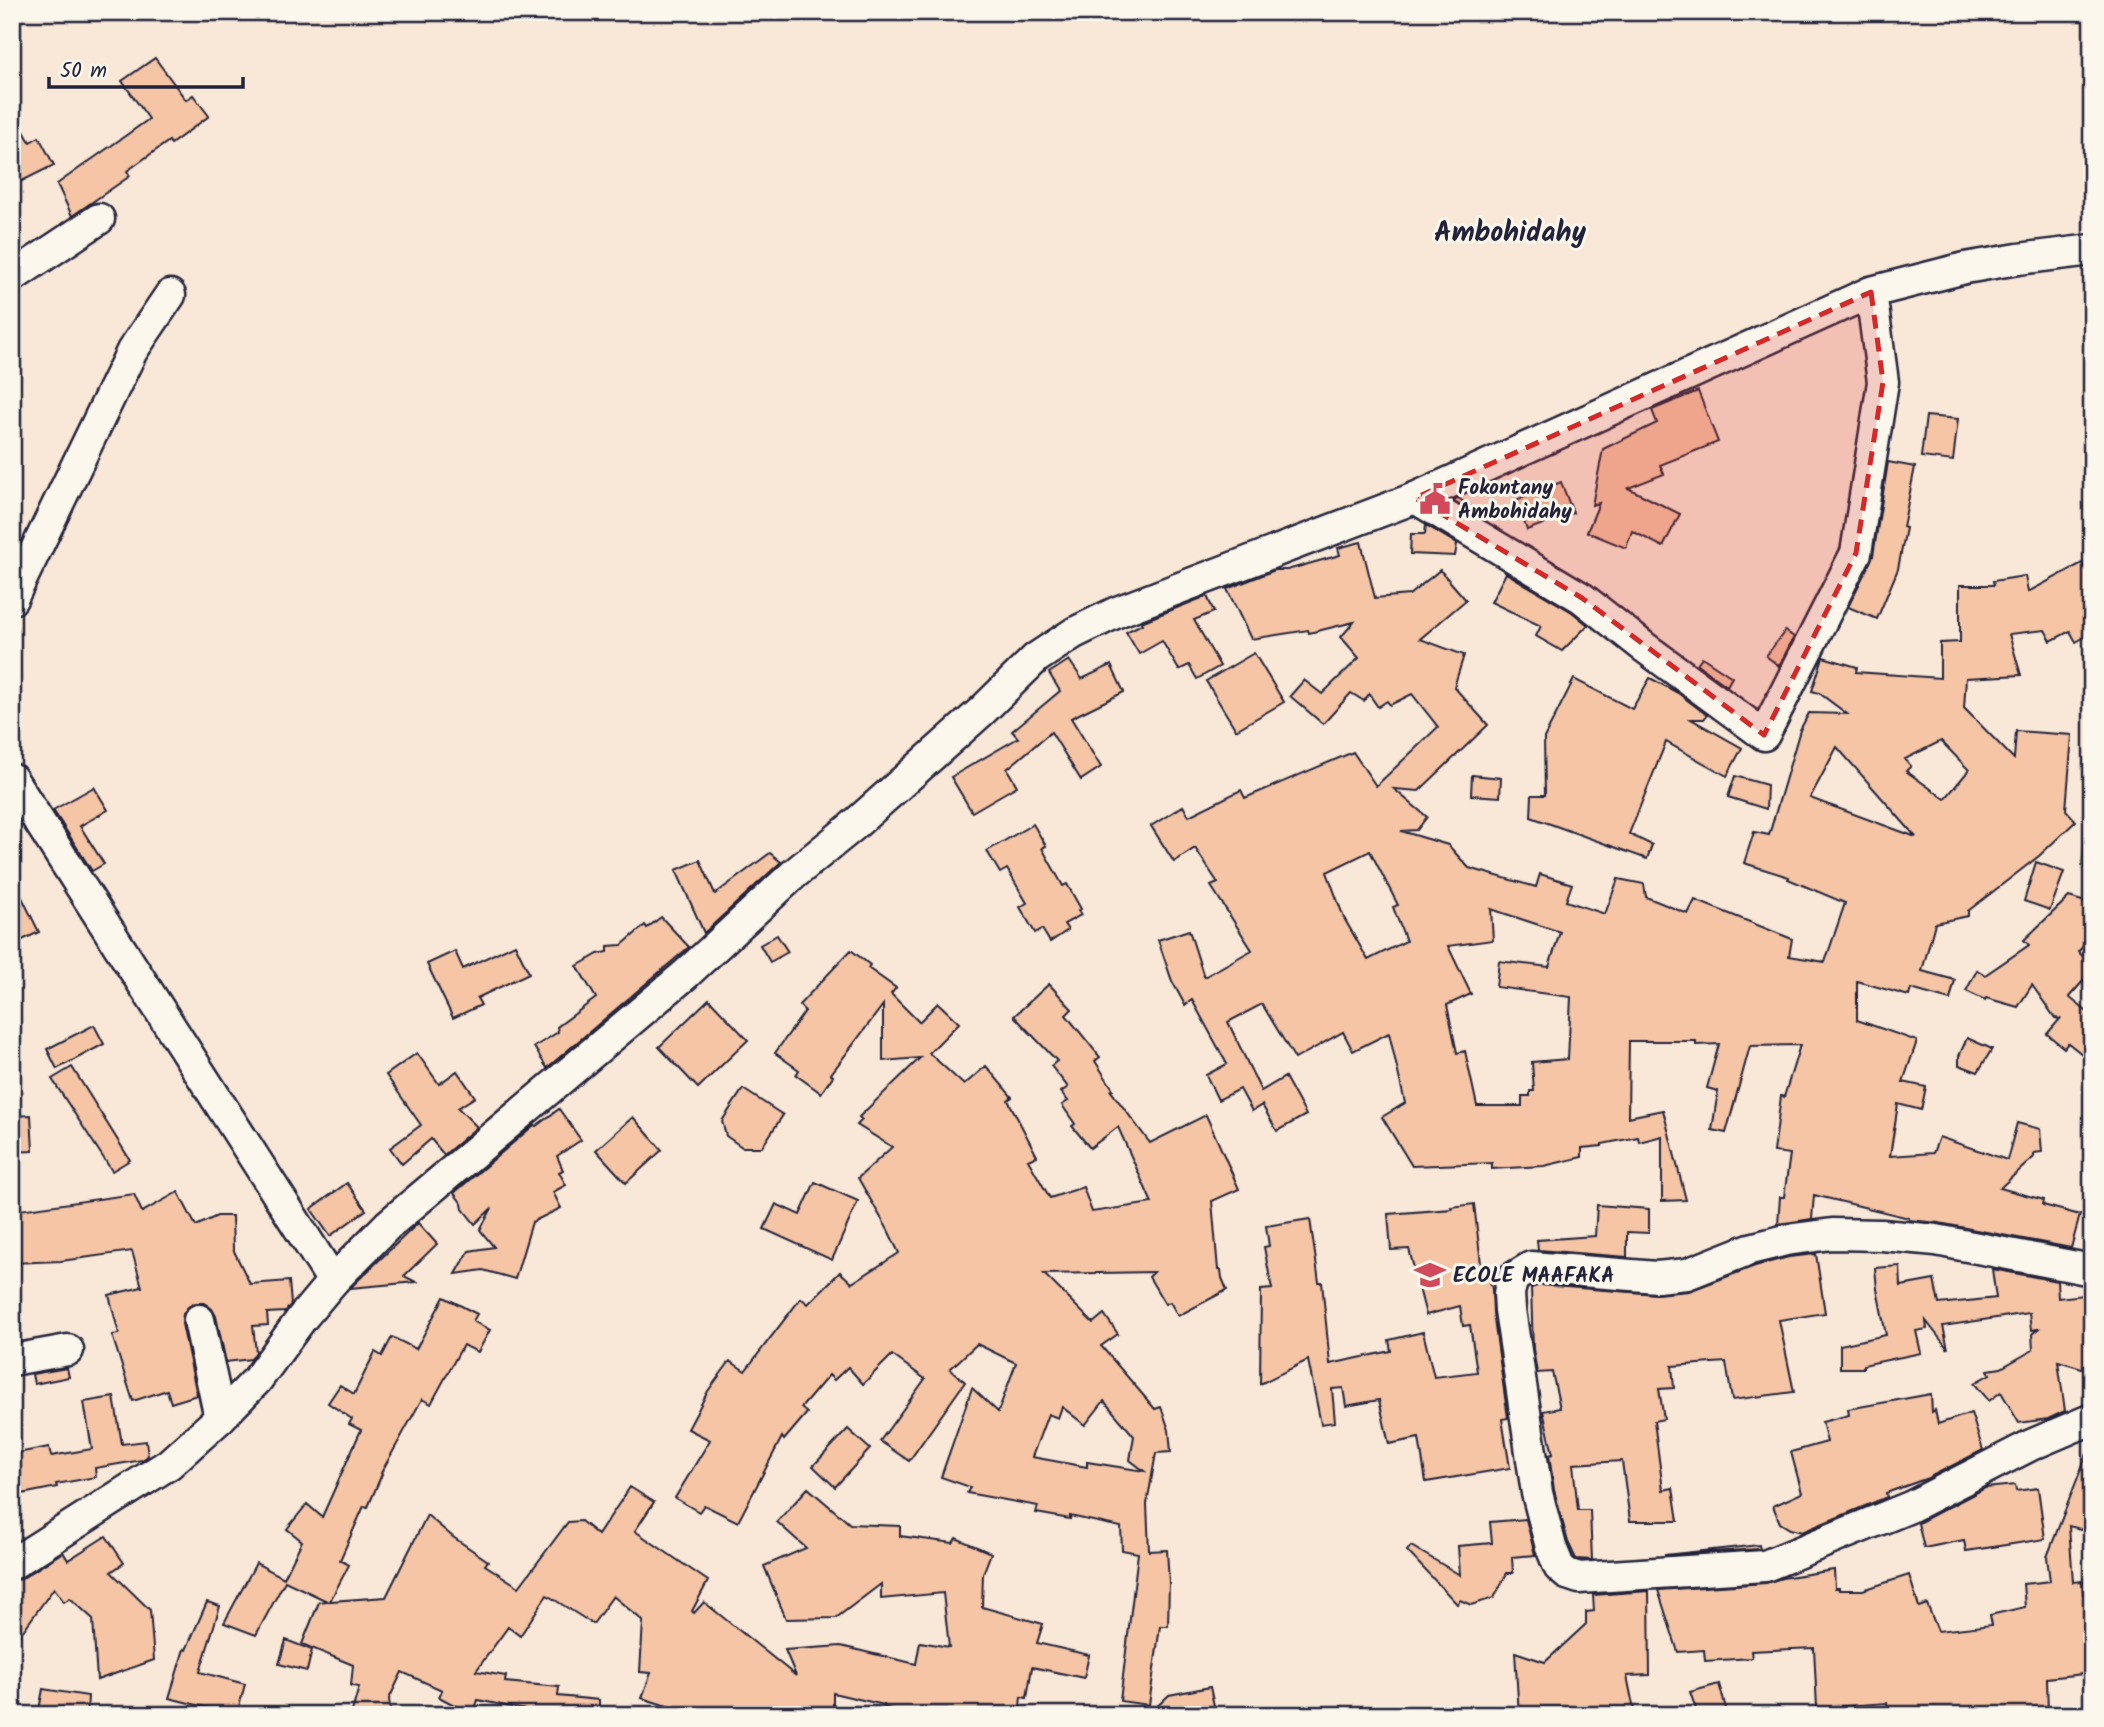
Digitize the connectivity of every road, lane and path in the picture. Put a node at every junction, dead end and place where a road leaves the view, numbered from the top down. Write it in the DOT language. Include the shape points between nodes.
graph roads {
  1 [pos="99,219"];
  2 [pos="2092,250"];
  3 [pos="12,277"];
  4 [pos="1871,292"];
  5 [pos="170,295"];
  6 [pos="1415,498"];
  7 [pos="12,599"];
  8 [pos="12,779"];
  9 [pos="2092,1269"];
  10 [pos="333,1281"];
  11 [pos="199,1320"];
  12 [pos="68,1350"];
  13 [pos="12,1360"];
  14 [pos="220,1418"];
  15 [pos="2092,1419"];
  16 [pos="12,1564"];
  1 -- 3 [label="street"];
  2 -- 4 [label="street" via="1965,268"];
  4 -- 6 [label="street"];
  4 -- 6 [label="street" via="1883,383 1856,553 1764,735 1582,598"];
  5 -- 7 [label="street" via="132,351"];
  6 -- 10 [label="street" via="1117,611 1037,658 686,974 388,1225"];
  8 -- 10 [label="street"];
  9 -- 15 [label="street" via="1936,1240 1832,1234 1749,1249 1687,1273 1657,1277 1531,1267 1513,1278 1510,1310 1537,1493 1559,1567 1579,1578 1765,1566 1910,1507"];
  10 -- 14 [label="street" via="257,1380"];
  11 -- 14 [label="street"];
  12 -- 13 [label="street"];
  14 -- 16 [label="street" via="169,1464"];
}
